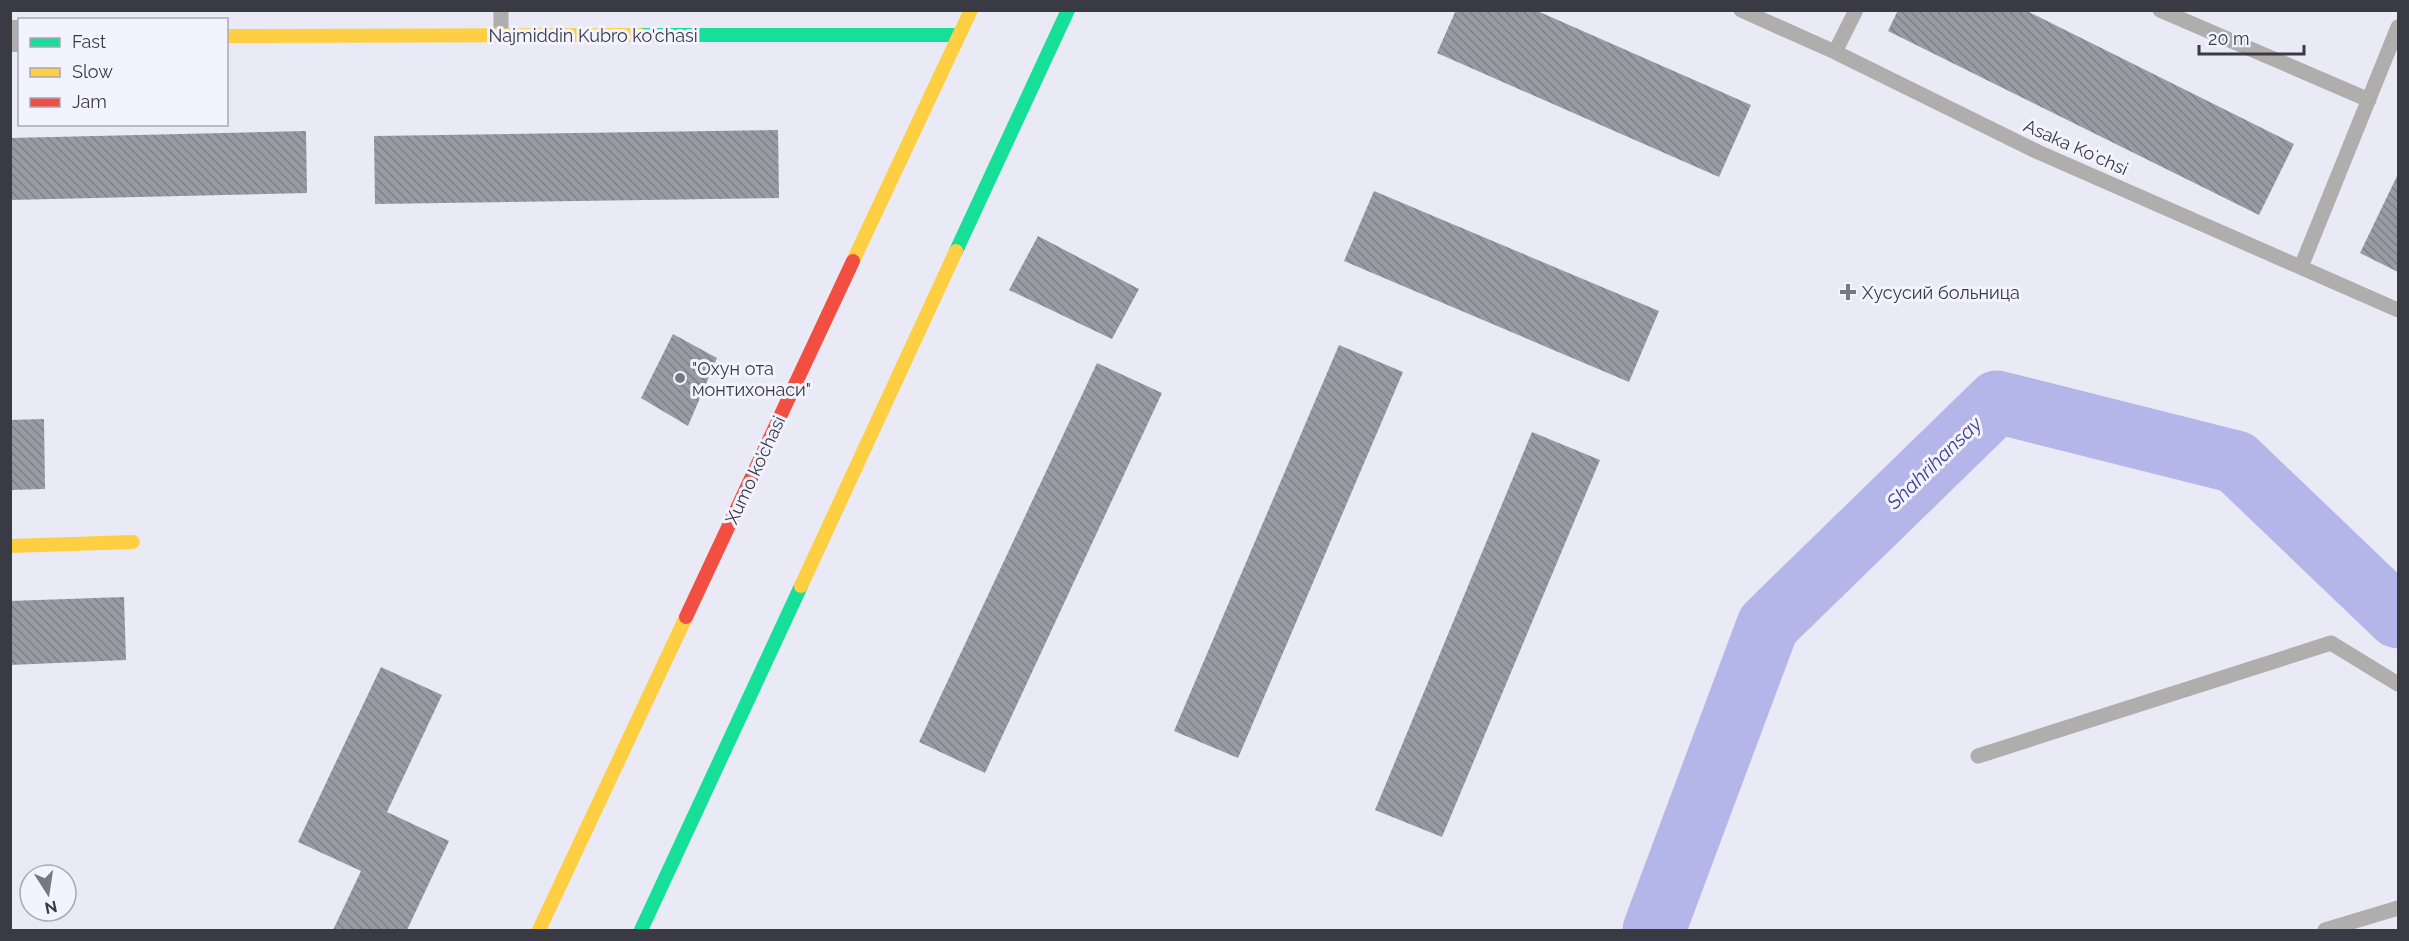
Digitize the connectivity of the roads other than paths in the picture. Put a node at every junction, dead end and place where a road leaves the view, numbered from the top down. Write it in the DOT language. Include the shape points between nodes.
graph roads {
  1 [pos="501,10"];
  2 [pos="970,10"];
  3 [pos="1068,10"];
  4 [pos="1741,10"];
  5 [pos="1856,10"];
  6 [pos="2160,10"];
  7 [pos="2398,27"];
  8 [pos="501,35"];
  9 [pos="959,35"];
  10 [pos="228,36"];
  11 [pos="1835,52"];
  12 [pos="2369,100"];
  13 [pos="2301,267"];
  14 [pos="2398,310"];
  15 [pos="134,542"];
  16 [pos="10,546"];
  17 [pos="2398,684"];
  18 [pos="1978,756"];
  19 [pos="2398,908"];
  20 [pos="540,930"];
  21 [pos="641,930"];
  22 [pos="2325,930"];
  1 -- 8 [label="lane"];
  2 -- 9 [label="main road, Xumo ko’chasi"];
  3 -- 21 [label="main road"];
  4 -- 11 [label="lane, Asaka Koʻchsi"];
  5 -- 11 [label="lane"];
  6 -- 12 [label="lane"];
  7 -- 12 [label="lane"];
  8 -- 9 [label="main road, Najmiddin Kubro ko'chasi"];
  8 -- 10 [label="main road, Najmiddin Kubro ko'chasi"];
  9 -- 20 [label="main road, Xumo ko’chasi"];
  11 -- 13 [label="lane, Asaka Koʻchsi" via="2038,152"];
  12 -- 13 [label="lane"];
  13 -- 14 [label="lane, Asaka Koʻchsi"];
  15 -- 16 [label="main road"];
  17 -- 18 [label="lane" via="2331,643"];
  19 -- 22 [label="lane"];
}
